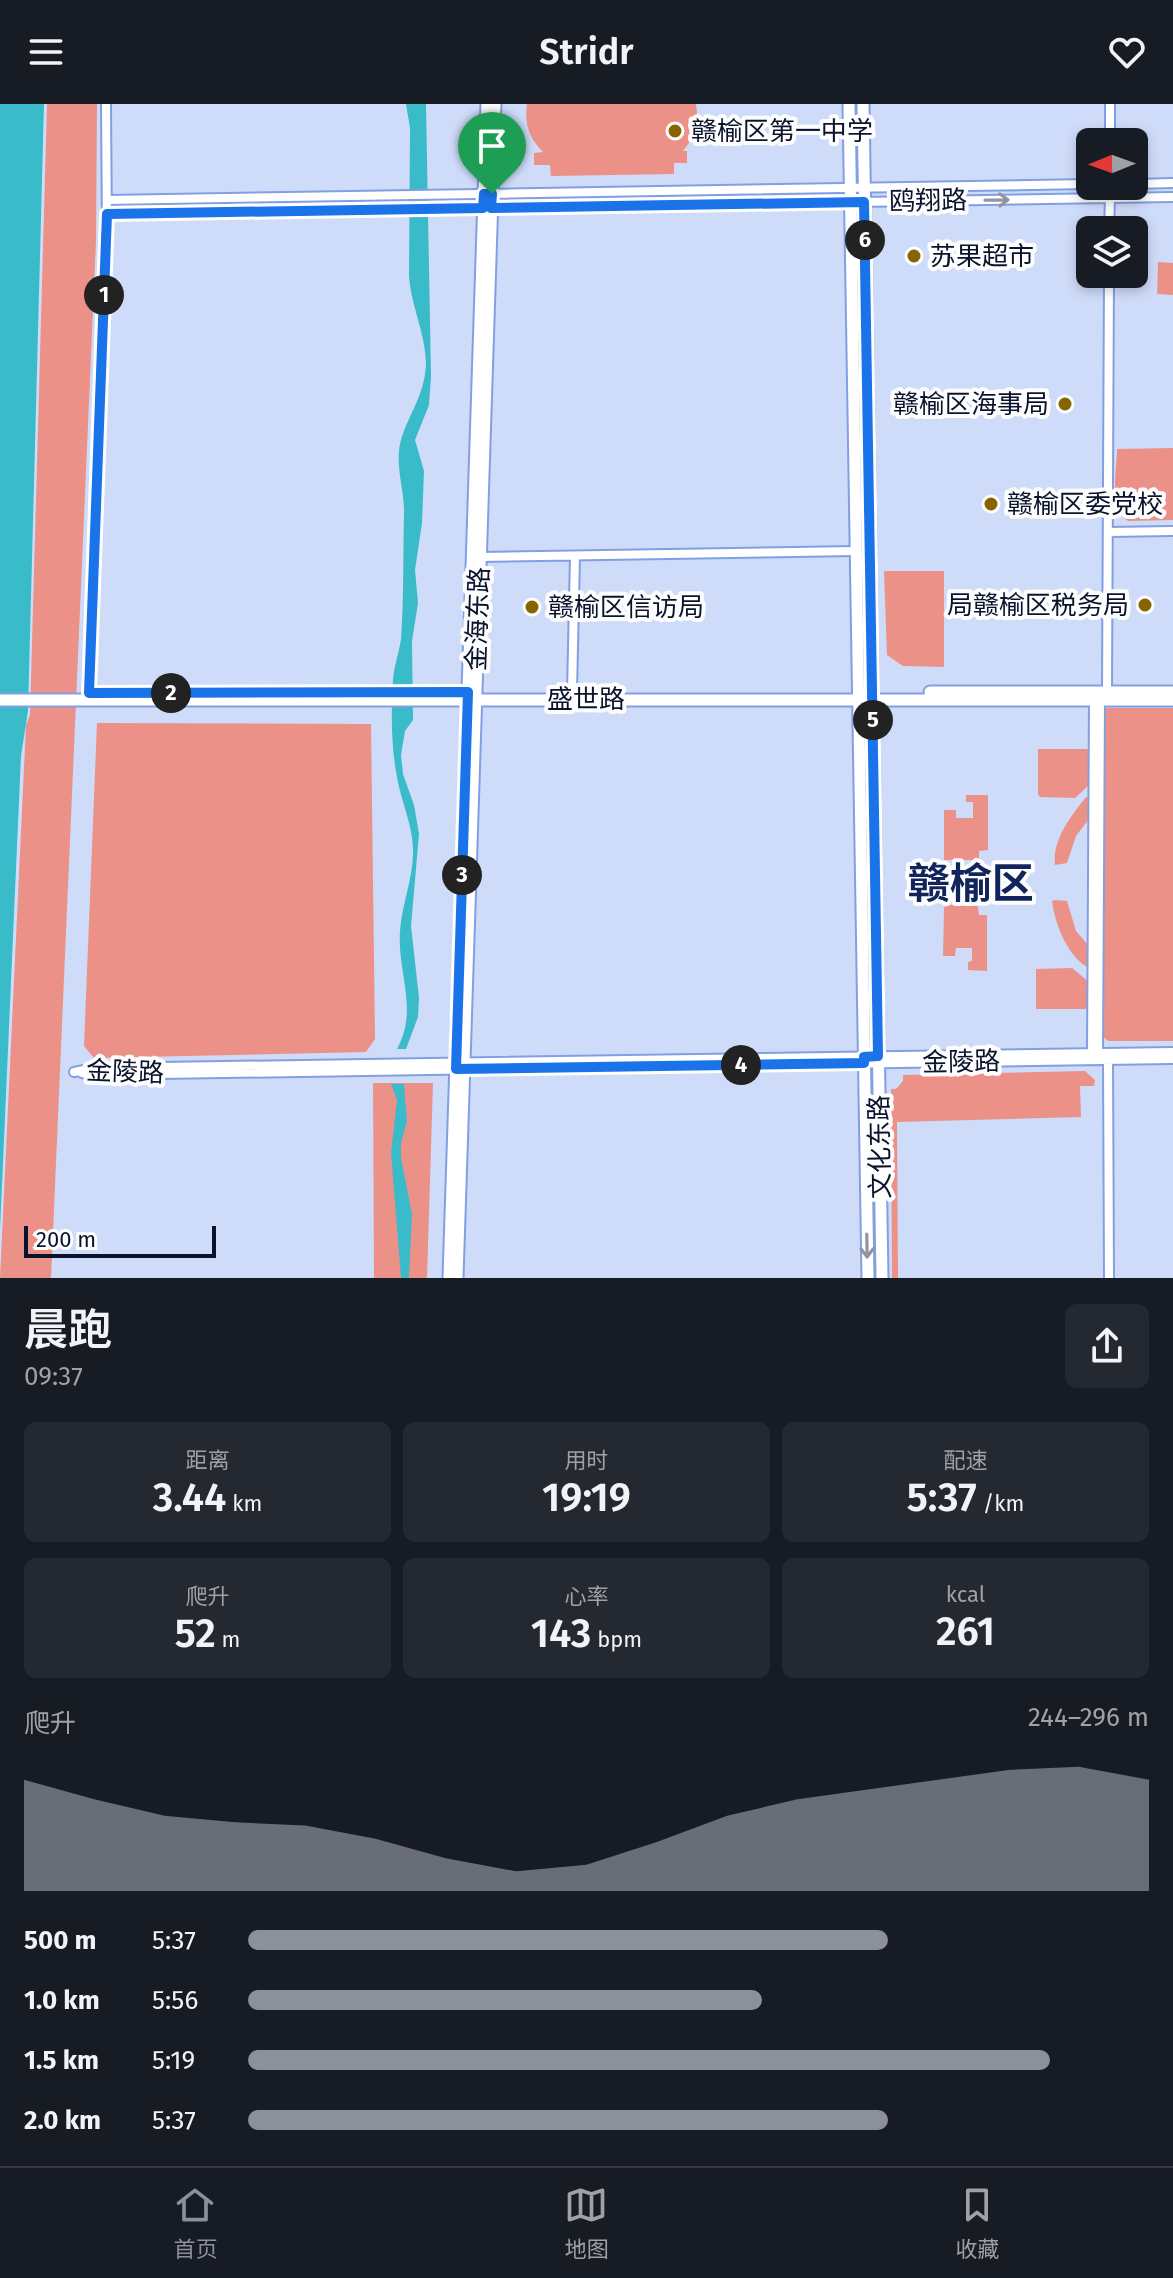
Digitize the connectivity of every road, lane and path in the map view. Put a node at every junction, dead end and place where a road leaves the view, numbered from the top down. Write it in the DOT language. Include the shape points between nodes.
graph roads {
  1 [pos="106,104"];
  2 [pos="487,104"];
  3 [pos="495,104"];
  4 [pos="849,104"];
  5 [pos="863,104"];
  6 [pos="1110,104"];
  7 [pos="1110,128"];
  8 [pos="1173,183"];
  9 [pos="1076,184"];
  10 [pos="1148,184"];
  11 [pos="850,188"];
  12 [pos="864,188"];
  13 [pos="488,194"];
  14 [pos="1148,197"];
  15 [pos="1173,197"];
  16 [pos="1076,199"];
  17 [pos="107,200"];
  18 [pos="864,202"];
  19 [pos="850,203"];
  20 [pos="487,208"];
  21 [pos="107,214"];
  22 [pos="1109,288"];
  23 [pos="1173,531"];
  24 [pos="1108,532"];
  25 [pos="856,551"];
  26 [pos="575,556"];
  27 [pos="480,557"];
  28 [pos="0,692"];
  29 [pos="572,692"];
  30 [pos="1173,692"];
  31 [pos="89,693"];
  32 [pos="1099,695"];
  33 [pos="471,696"];
  34 [pos="858,696"];
  35 [pos="872,696"];
  36 [pos="0,700"];
  37 [pos="1173,700"];
  38 [pos="1173,1052"];
  39 [pos="1095,1056"];
  40 [pos="1173,1059"];
  41 [pos="864,1060"];
  42 [pos="878,1060"];
  43 [pos="1108,1060"];
  44 [pos="460,1066"];
  45 [pos="449,1278"];
  46 [pos="457,1278"];
  47 [pos="868,1278"];
  48 [pos="882,1278"];
  49 [pos="1109,1278"];
  1 -- 17 [label="street"];
  2 -- 13 [label="main road, 金海东路"];
  3 -- 13 [label="main road, 金海东路"];
  4 -- 11 [label="main road, 文化东路"];
  5 -- 12 [label="main road, 文化东路"];
  6 -- 7 [label="street"];
  8 -- 10 [label="street"];
  9 -- 12 [label="street, 鸥翔路"];
  11 -- 12 [label="street, 鸥翔路"];
  11 -- 13 [label="street, 鸥翔路"];
  11 -- 19 [label="main road, 文化东路"];
  12 -- 18 [label="main road, 文化东路"];
  13 -- 17 [label="street, 鸥翔路"];
  13 -- 20 [label="main road, 金海东路"];
  14 -- 15 [label="street, 鸥翔路"];
  18 -- 16 [label="street, 鸥翔路, one-way"];
  17 -- 21 [label="street"];
  18 -- 19 [label="street, 鸥翔路"];
  18 -- 35 [label="main road, 文化东路"];
  19 -- 20 [label="street, 鸥翔路"];
  19 -- 25 [label="main road, 文化东路"];
  20 -- 21 [label="street, 鸥翔路"];
  20 -- 27 [label="main road, 金海东路"];
  20 -- 33 [label="main road, 金海东路"];
  21 -- 31 [label="street"];
  22 -- 24 [label="street"];
  23 -- 24 [label="street"];
  24 -- 32 [label="street"];
  25 -- 26 [label="street"];
  25 -- 34 [label="main road, 文化东路"];
  26 -- 27 [label="street"];
  26 -- 29 [label="street"];
  27 -- 33 [label="main road, 金海东路"];
  28 -- 31 [label="main road, 盛世路"];
  29 -- 33 [label="main road, 盛世路"];
  29 -- 34 [label="main road, 盛世路"];
  30 -- 32 [label="main road, 盛世路"];
  31 -- 33 [label="main road, 盛世路"];
  32 -- 35 [label="main road, 盛世路"];
  32 -- 37 [label="main road, 盛世路"];
  32 -- 39 [label="street"];
  33 -- 34 [label="main road, 盛世路"];
  33 -- 36 [label="main road, 盛世路"];
  33 -- 44 [label="main road, 金海东路"];
  34 -- 35 [label="main road, 盛世路"];
  34 -- 41 [label="main road, 文化东路"];
  35 -- 42 [label="main road, 文化东路"];
  38 -- 39 [label="street, 金陵路"];
  39 -- 42 [label="street, 金陵路"];
  39 -- 43 [label="street, 金陵路"];
  40 -- 43 [label="street, 金陵路"];
  41 -- 42 [label="street, 金陵路"];
  41 -- 44 [label="street, 金陵路"];
  41 -- 47 [label="main road, 文化东路, one-way"];
  42 -- 48 [label="main road, 文化东路"];
  43 -- 49 [label="street"];
  44 -- 44 [label="street, 金陵路" via="94,1068 74,1072 94,1075"];
  44 -- 45 [label="main road, 金海东路"];
  44 -- 46 [label="main road, 金海东路"];
}
